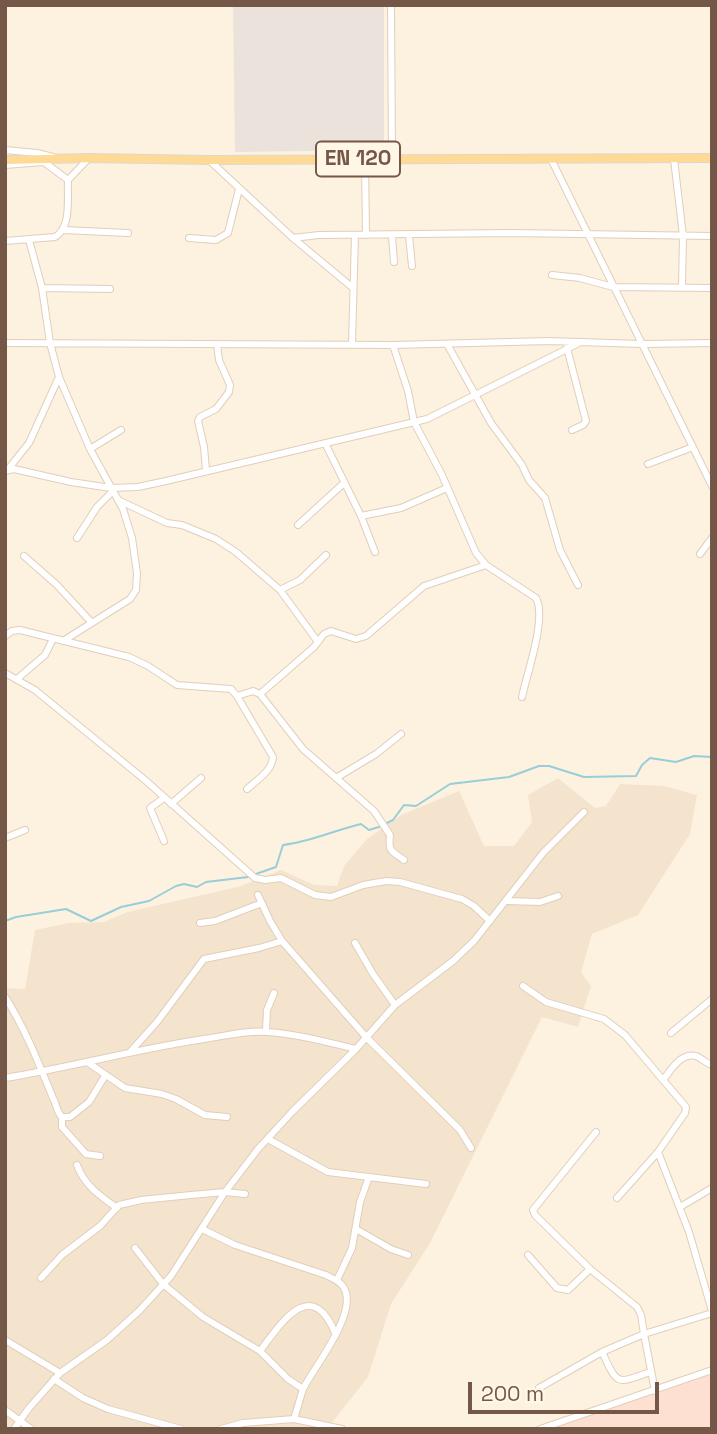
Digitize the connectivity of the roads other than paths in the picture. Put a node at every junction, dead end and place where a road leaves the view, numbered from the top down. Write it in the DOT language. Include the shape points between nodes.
graph roads {
  1 [pos="391,5"];
  2 [pos="5,150"];
  3 [pos="55,158"];
  4 [pos="89,158"];
  5 [pos="712,158"];
  6 [pos="365,159"];
  7 [pos="392,159"];
  8 [pos="551,159"];
  9 [pos="674,159"];
  10 [pos="5,160"];
  11 [pos="209,160"];
  12 [pos="44,162"];
  13 [pos="5,165"];
  14 [pos="68,180"];
  15 [pos="239,189"];
  16 [pos="63,229"];
  17 [pos="128,233"];
  18 [pos="355,235"];
  19 [pos="366,235"];
  20 [pos="392,236"];
  21 [pos="409,236"];
  22 [pos="590,236"];
  23 [pos="683,236"];
  24 [pos="712,236"];
  25 [pos="189,238"];
  26 [pos="293,238"];
  27 [pos="5,240"];
  28 [pos="29,240"];
  29 [pos="394,262"];
  30 [pos="412,266"];
  31 [pos="552,275"];
  32 [pos="682,286"];
  33 [pos="613,287"];
  34 [pos="42,288"];
  35 [pos="353,288"];
  36 [pos="712,288"];
  37 [pos="110,289"];
  38 [pos="580,342"];
  39 [pos="712,342"];
  40 [pos="5,343"];
  41 [pos="50,343"];
  42 [pos="217,344"];
  43 [pos="352,344"];
  44 [pos="447,344"];
  45 [pos="642,344"];
  46 [pos="393,345"];
  47 [pos="567,348"];
  48 [pos="59,377"];
  49 [pos="477,396"];
  50 [pos="414,422"];
  51 [pos="121,430"];
  52 [pos="572,430"];
  53 [pos="326,445"];
  54 [pos="693,447"];
  55 [pos="90,449"];
  56 [pos="648,464"];
  57 [pos="7,470"];
  58 [pos="206,470"];
  59 [pos="344,483"];
  60 [pos="712,486"];
  61 [pos="447,488"];
  62 [pos="112,490"];
  63 [pos="118,500"];
  64 [pos="361,516"];
  65 [pos="298,525"];
  66 [pos="77,538"];
  67 [pos="712,538"];
  68 [pos="375,552"];
  69 [pos="700,554"];
  70 [pos="326,555"];
  71 [pos="24,556"];
  72 [pos="486,565"];
  73 [pos="578,585"];
  74 [pos="280,590"];
  75 [pos="92,623"];
  76 [pos="5,636"];
  77 [pos="52,639"];
  78 [pos="62,642"];
  79 [pos="318,642"];
  80 [pos="5,673"];
  81 [pos="17,679"];
  82 [pos="260,694"];
  83 [pos="237,696"];
  84 [pos="522,697"];
  85 [pos="401,734"];
  86 [pos="201,778"];
  87 [pos="336,778"];
  88 [pos="247,789"];
  89 [pos="164,797"];
  90 [pos="171,804"];
  91 [pos="584,812"];
  92 [pos="25,830"];
  93 [pos="5,838"];
  94 [pos="164,841"];
  95 [pos="404,860"];
  96 [pos="258,895"];
  97 [pos="558,896"];
  98 [pos="506,901"];
  99 [pos="262,903"];
  100 [pos="490,921"];
  101 [pos="200,923"];
  102 [pos="282,940"];
  103 [pos="355,943"];
  104 [pos="523,986"];
  105 [pos="274,993"];
  106 [pos="5,997"];
  107 [pos="712,999"];
  108 [pos="395,1005"];
  109 [pos="266,1031"];
  110 [pos="671,1033"];
  111 [pos="366,1038"];
  112 [pos="356,1049"];
  113 [pos="130,1052"];
  114 [pos="86,1062"];
  115 [pos="712,1065"];
  116 [pos="41,1072"];
  117 [pos="105,1076"];
  118 [pos="5,1078"];
  119 [pos="663,1080"];
  120 [pos="62,1117"];
  121 [pos="227,1117"];
  122 [pos="596,1132"];
  123 [pos="268,1139"];
  124 [pos="471,1148"];
  125 [pos="658,1152"];
  126 [pos="100,1156"];
  127 [pos="77,1165"];
  128 [pos="369,1177"];
  129 [pos="426,1184"];
  130 [pos="712,1188"];
  131 [pos="225,1192"];
  132 [pos="245,1194"];
  133 [pos="617,1198"];
  134 [pos="680,1207"];
  135 [pos="117,1208"];
  136 [pos="202,1229"];
  137 [pos="356,1229"];
  138 [pos="135,1248"];
  139 [pos="408,1255"];
  140 [pos="528,1255"];
  141 [pos="590,1269"];
  142 [pos="41,1278"];
  143 [pos="337,1280"];
  144 [pos="163,1284"];
  145 [pos="712,1312"];
  146 [pos="644,1334"];
  147 [pos="336,1335"];
  148 [pos="5,1340"];
  149 [pos="260,1351"];
  150 [pos="602,1352"];
  151 [pos="712,1370"];
  152 [pos="650,1372"];
  153 [pos="60,1373"];
  154 [pos="54,1379"];
  155 [pos="539,1388"];
  156 [pos="303,1389"];
  157 [pos="655,1391"];
  158 [pos="5,1410"];
  159 [pos="294,1419"];
  160 [pos="20,1421"];
  161 [pos="14,1429"];
  162 [pos="31,1429"];
  163 [pos="181,1429"];
  164 [pos="221,1429"];
  165 [pos="341,1429"];
  166 [pos="540,1429"];
  1 -- 7 [label="street"];
  2 -- 3 [label="street"];
  3 -- 4 [label="main road, EN 120"];
  3 -- 10 [label="main road, EN 120"];
  3 -- 12 [label="street"];
  4 -- 11 [label="main road, EN 120"];
  4 -- 14 [label="street"];
  5 -- 9 [label="main road, EN 120"];
  6 -- 7 [label="main road, EN 120"];
  6 -- 11 [label="main road, EN 120"];
  6 -- 19 [label="street"];
  7 -- 8 [label="main road, EN 120"];
  8 -- 9 [label="main road, EN 120"];
  8 -- 22 [label="street"];
  9 -- 23 [label="street"];
  11 -- 15 [label="street"];
  12 -- 13 [label="street"];
  12 -- 14 [label="street"];
  14 -- 16 [label="street"];
  15 -- 25 [label="street" via="228,233 216,240"];
  15 -- 26 [label="street"];
  16 -- 17 [label="street"];
  16 -- 28 [label="street" via="55,237"];
  18 -- 19 [label="street"];
  18 -- 26 [label="street"];
  18 -- 35 [label="street"];
  19 -- 20 [label="street"];
  20 -- 21 [label="street"];
  20 -- 29 [label="street"];
  21 -- 22 [label="street"];
  21 -- 30 [label="street"];
  22 -- 23 [label="street"];
  22 -- 33 [label="street"];
  23 -- 24 [label="street"];
  23 -- 32 [label="street"];
  26 -- 35 [label="street"];
  27 -- 28 [label="street"];
  28 -- 34 [label="street"];
  31 -- 33 [label="street"];
  32 -- 33 [label="street"];
  32 -- 36 [label="street"];
  33 -- 45 [label="street"];
  34 -- 37 [label="street"];
  34 -- 41 [label="street"];
  35 -- 43 [label="street"];
  38 -- 44 [label="street"];
  38 -- 45 [label="street"];
  38 -- 47 [label="street"];
  39 -- 45 [label="street"];
  40 -- 41 [label="street"];
  41 -- 42 [label="street"];
  41 -- 48 [label="street"];
  42 -- 43 [label="street"];
  42 -- 58 [label="street" via="230,385 216,409 200,416 198,422"];
  43 -- 46 [label="street"];
  44 -- 46 [label="street"];
  44 -- 49 [label="street"];
  45 -- 54 [label="street"];
  46 -- 50 [label="street"];
  47 -- 49 [label="street"];
  47 -- 52 [label="street" via="586,421"];
  48 -- 55 [label="street"];
  48 -- 57 [label="street" via="29,443"];
  49 -- 50 [label="street"];
  49 -- 73 [label="street" via="545,498 559,550"];
  50 -- 53 [label="street"];
  50 -- 61 [label="street"];
  51 -- 55 [label="street"];
  53 -- 58 [label="street"];
  53 -- 59 [label="street"];
  54 -- 56 [label="street"];
  54 -- 60 [label="street"];
  55 -- 62 [label="street"];
  57 -- 62 [label="street"];
  58 -- 62 [label="street"];
  59 -- 64 [label="street"];
  59 -- 65 [label="street"];
  61 -- 64 [label="street" via="401,508"];
  61 -- 72 [label="street"];
  62 -- 63 [label="street"];
  62 -- 66 [label="street"];
  63 -- 74 [label="street" via="216,539"];
  63 -- 75 [label="street" via="132,538 136,590 130,599"];
  64 -- 68 [label="street"];
  67 -- 69 [label="street"];
  70 -- 74 [label="street" via="300,580"];
  71 -- 75 [label="street"];
  72 -- 79 [label="street" via="424,586 366,636 356,639 331,631"];
  72 -- 84 [label="street" via="536,598 541,611"];
  74 -- 79 [label="street"];
  75 -- 78 [label="street"];
  76 -- 77 [label="street" via="20,630"];
  77 -- 78 [label="street"];
  77 -- 81 [label="street" via="46,655"];
  78 -- 83 [label="street" via="129,657 177,685 231,689"];
  79 -- 82 [label="street"];
  80 -- 81 [label="street"];
  81 -- 89 [label="street"];
  82 -- 83 [label="street" via="253,691"];
  82 -- 87 [label="street" via="286,731"];
  83 -- 88 [label="street" via="273,757 267,771"];
  85 -- 87 [label="street"];
  86 -- 90 [label="street"];
  87 -- 95 [label="street" via="381,819 393,854"];
  89 -- 90 [label="street"];
  89 -- 94 [label="street" via="150,808"];
  90 -- 100 [label="street" via="253,876 281,878 323,897 373,883 400,882 462,899"];
  91 -- 98 [label="street" via="543,853"];
  92 -- 93 [label="street"];
  96 -- 99 [label="street"];
  97 -- 98 [label="street" via="540,902"];
  98 -- 100 [label="street"];
  99 -- 101 [label="street"];
  99 -- 102 [label="street"];
  100 -- 108 [label="street" via="453,961"];
  102 -- 111 [label="street"];
  102 -- 113 [label="street" via="204,959"];
  103 -- 108 [label="street"];
  104 -- 119 [label="street" via="546,1002 604,1020 625,1035"];
  105 -- 109 [label="street"];
  106 -- 116 [label="street"];
  107 -- 110 [label="street"];
  108 -- 111 [label="street"];
  109 -- 112 [label="street"];
  109 -- 113 [label="street"];
  111 -- 112 [label="street"];
  111 -- 124 [label="street"];
  112 -- 123 [label="street"];
  113 -- 114 [label="street"];
  114 -- 116 [label="street"];
  114 -- 117 [label="street"];
  115 -- 119 [label="street" via="688,1056 677,1061"];
  116 -- 118 [label="street"];
  116 -- 120 [label="street"];
  117 -- 120 [label="street" via="89,1102 70,1117"];
  117 -- 121 [label="street" via="125,1088 176,1099 205,1115"];
  119 -- 125 [label="street" via="686,1107"];
  120 -- 126 [label="street" via="62,1127 86,1154"];
  122 -- 141 [label="street" via="533,1210"];
  123 -- 128 [label="street" via="328,1172"];
  123 -- 131 [label="street"];
  125 -- 133 [label="street"];
  125 -- 134 [label="street"];
  127 -- 135 [label="street" via="86,1183"];
  128 -- 129 [label="street"];
  128 -- 137 [label="street"];
  130 -- 134 [label="street"];
  131 -- 132 [label="street"];
  131 -- 135 [label="street" via="141,1200"];
  131 -- 136 [label="street"];
  134 -- 145 [label="street"];
  135 -- 142 [label="street"];
  136 -- 143 [label="street"];
  136 -- 144 [label="street"];
  137 -- 139 [label="street"];
  137 -- 143 [label="street"];
  138 -- 144 [label="street"];
  140 -- 141 [label="street" via="557,1288 568,1290"];
  141 -- 146 [label="street" via="637,1307"];
  143 -- 147 [label="street" via="346,1302"];
  144 -- 149 [label="street" via="203,1317"];
  144 -- 153 [label="street" via="107,1340"];
  145 -- 146 [label="street"];
  146 -- 150 [label="street"];
  146 -- 152 [label="street"];
  147 -- 149 [label="street" via="323,1311 299,1306"];
  147 -- 156 [label="street"];
  148 -- 153 [label="street"];
  149 -- 156 [label="street"];
  150 -- 152 [label="street" via="618,1380"];
  150 -- 155 [label="street"];
  151 -- 157 [label="street"];
  152 -- 157 [label="street"];
  153 -- 154 [label="street"];
  154 -- 160 [label="street"];
  154 -- 163 [label="street" via="108,1409"];
  156 -- 159 [label="street"];
  157 -- 166 [label="street"];
  158 -- 160 [label="street"];
  159 -- 164 [label="street"];
  159 -- 165 [label="street"];
  160 -- 161 [label="street"];
  160 -- 162 [label="street"];
}
